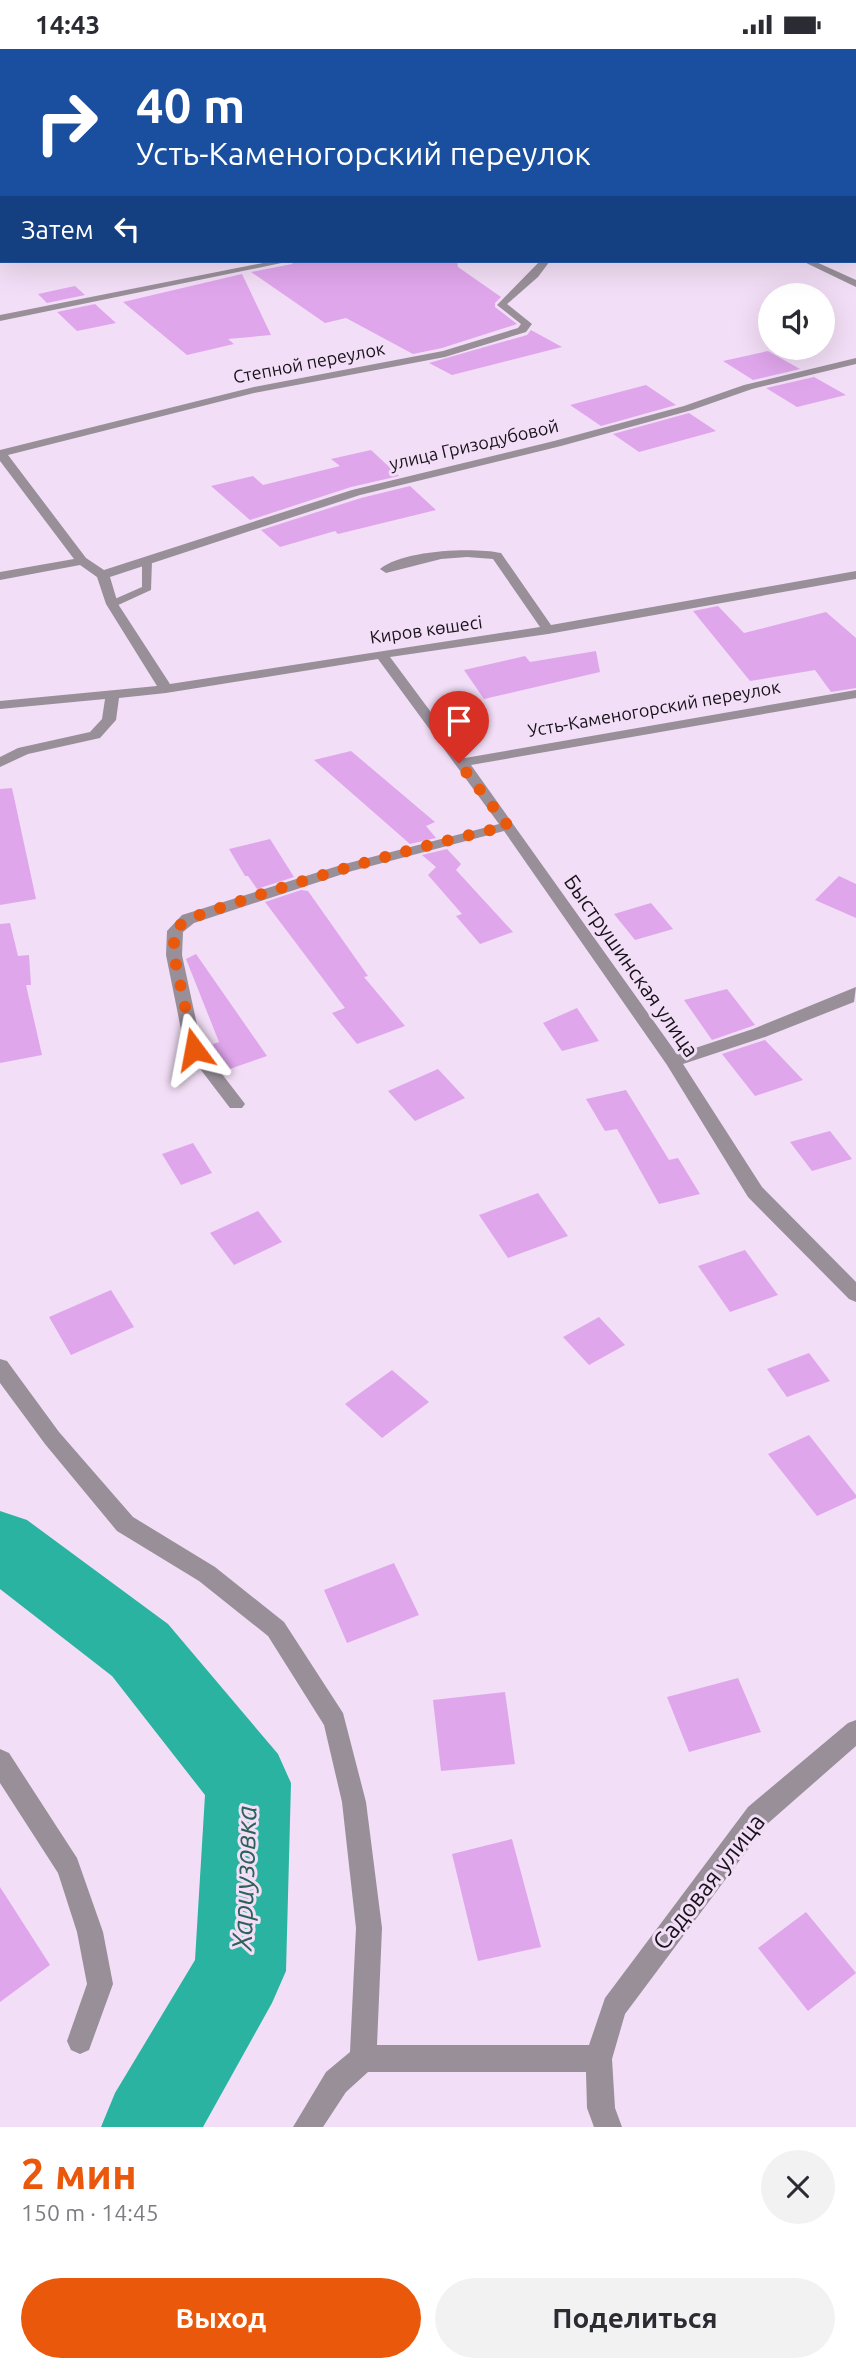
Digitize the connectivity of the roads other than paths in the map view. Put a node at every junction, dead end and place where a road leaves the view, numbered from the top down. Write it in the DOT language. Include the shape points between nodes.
graph roads {
  1 [pos="276,263"];
  2 [pos="544,263"];
  3 [pos="811,263"];
  4 [pos="856,284"];
  5 [pos="0,318"];
  6 [pos="856,361"];
  7 [pos="0,454"];
  8 [pos="82,561"];
  9 [pos="147,561"];
  10 [pos="386,569"];
  11 [pos="103,575"];
  12 [pos="856,575"];
  13 [pos="0,576"];
  14 [pos="111,604"];
  15 [pos="548,630"];
  16 [pos="381,654"];
  17 [pos="166,689"];
  18 [pos="856,694"];
  19 [pos="112,695"];
  20 [pos="0,705"];
  21 [pos="0,763"];
  22 [pos="459,763"];
  23 [pos="508,826"];
  24 [pos="856,992"];
  25 [pos="673,1062"];
  26 [pos="236,1104"];
  27 [pos="856,1294"];
  28 [pos="0,1367"];
  29 [pos="856,1731"];
  30 [pos="0,1761"];
  31 [pos="80,2041"];
  32 [pos="363,2058"];
  33 [pos="599,2059"];
  34 [pos="307,2127"];
  35 [pos="608,2127"];
  1 -- 5 [label="street"];
  2 -- 7 [label="street, Степной переулок" via="502,305 527,324 522,330 445,353 254,390"];
  3 -- 4 [label="street"];
  6 -- 9 [label="street, улица Гризодубовой" via="748,387 557,444 356,492"];
  7 -- 8 [label="street"];
  8 -- 11 [label="street"];
  8 -- 13 [label="street"];
  9 -- 11 [label="street, улица Гризодубовой"];
  9 -- 14 [label="lane" via="147,588"];
  10 -- 15 [label="street" via="439,554 469,551 497,557"];
  11 -- 14 [label="street"];
  12 -- 15 [label="street, Киров көшесі"];
  14 -- 17 [label="street"];
  15 -- 16 [label="street, Киров көшесі"];
  16 -- 17 [label="street, Киров көшесі"];
  16 -- 22 [label="street, Быструшинская улица"];
  17 -- 19 [label="street, Киров көшесі"];
  18 -- 22 [label="street, Усть-Каменогорский переулок"];
  19 -- 20 [label="street, Киров көшесі"];
  19 -- 21 [label="street" via="109,720 95,735 23,751"];
  22 -- 23 [label="street, Быструшинская улица"];
  23 -- 25 [label="street, Быструшинская улица"];
  23 -- 26 [label="street" via="293,882 188,919 174,930 174,955 194,1049"];
  24 -- 25 [label="street" via="759,1033"];
  25 -- 27 [label="street, Быструшинская улица" via="755,1192"];
  28 -- 32 [label="street" via="52,1438 125,1524 208,1574 276,1629 335,1721 354,1802 369,1928"];
  29 -- 33 [label="street, Садовая улица" via="757,1816 614,2007"];
  30 -- 31 [label="street" via="68,1867 90,1931 100,1984"];
  32 -- 33 [label="street"];
  32 -- 34 [label="street" via="336,2082"];
  33 -- 35 [label="street, Садовая улица" via="601,2108"];
}
